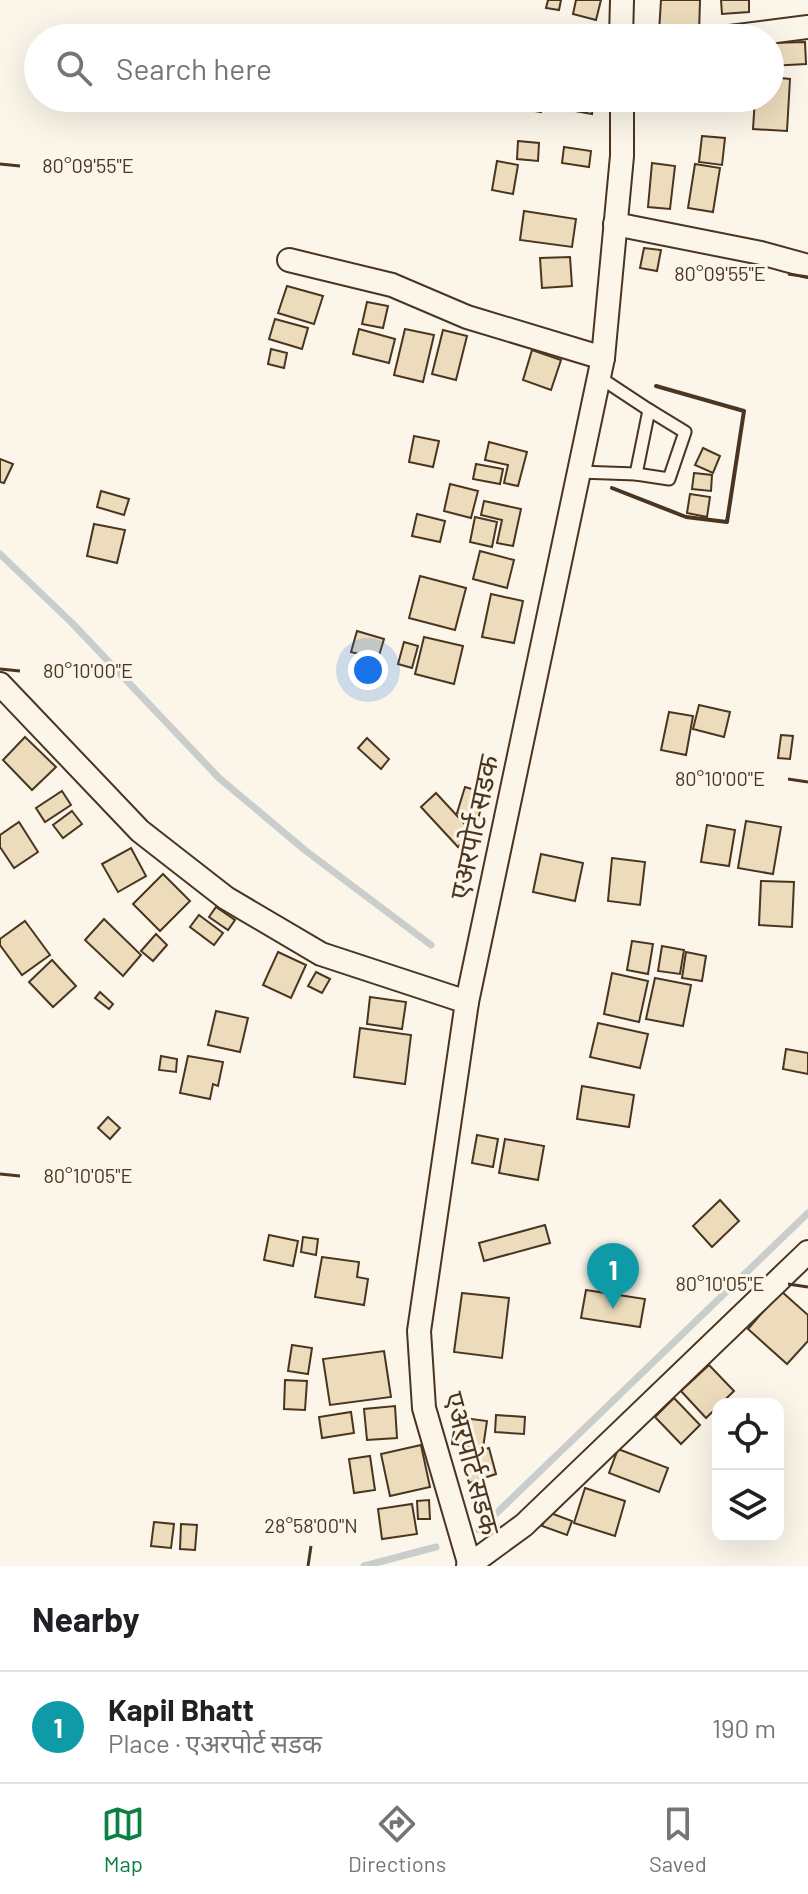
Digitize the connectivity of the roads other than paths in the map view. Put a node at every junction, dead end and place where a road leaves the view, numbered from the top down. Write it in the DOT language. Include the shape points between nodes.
graph roads {
  1 [pos="622,0"];
  2 [pos="621,24"];
  3 [pos="808,27"];
  4 [pos="784,30"];
  5 [pos="622,112"];
  6 [pos="615,224"];
  7 [pos="289,260"];
  8 [pos="808,266"];
  9 [pos="601,367"];
  10 [pos="649,410"];
  11 [pos="579,472"];
  12 [pos="636,474"];
  13 [pos="0,684"];
  14 [pos="467,1002"];
  15 [pos="808,1252"];
  16 [pos="469,1566"];
  1 -- 2 [label="street"];
  3 -- 4 [label="street"];
  5 -- 6 [label="street, एअरपोर्ट सडक"];
  6 -- 8 [label="street"];
  6 -- 9 [label="street, एअरपोर्ट सडक"];
  7 -- 9 [label="street" via="392,285"];
  9 -- 10 [label="lane"];
  9 -- 11 [label="street, एअरपोर्ट सडक"];
  10 -- 12 [label="lane"];
  10 -- 12 [label="lane" via="685,432 669,479"];
  11 -- 12 [label="lane"];
  11 -- 14 [label="street, एअरपोर्ट सडक"];
  13 -- 14 [label="street" via="140,831 226,898 321,954"];
  14 -- 16 [label="street, एअरपोर्ट सडक" via="419,1331 424,1408"];
  15 -- 16 [label="street" via="524,1525"];
}
